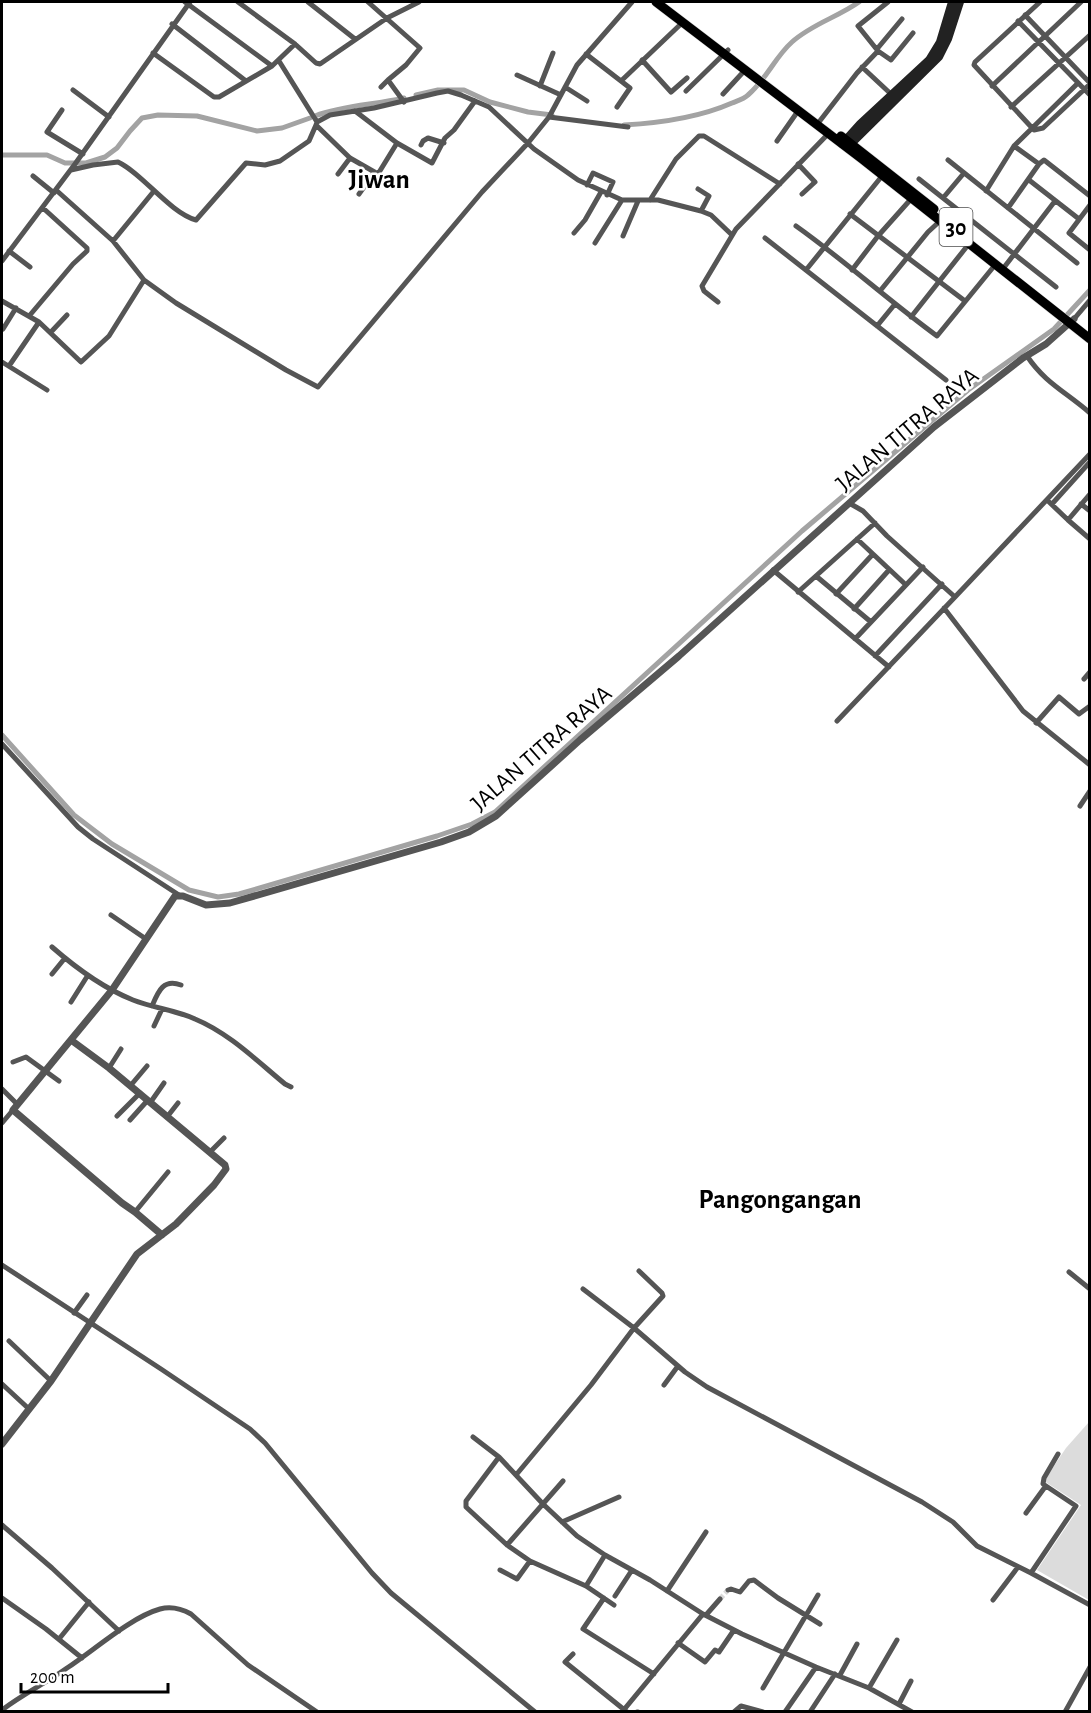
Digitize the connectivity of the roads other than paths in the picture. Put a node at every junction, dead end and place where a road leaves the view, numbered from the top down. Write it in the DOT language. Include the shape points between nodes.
graph roads {
  1 [pos="187,2"];
  2 [pos="238,2"];
  3 [pos="309,2"];
  4 [pos="368,2"];
  5 [pos="419,2"];
  6 [pos="632,2"];
  7 [pos="656,2"];
  8 [pos="666,2"];
  9 [pos="888,2"];
  10 [pos="952,2"];
  11 [pos="960,2"];
  12 [pos="1040,2"];
  13 [pos="1082,2"];
  14 [pos="1025,15"];
  15 [pos="951,17"];
  16 [pos="387,18"];
  17 [pos="902,19"];
  18 [pos="1018,21"];
  19 [pos="683,22"];
  20 [pos="172,24"];
  21 [pos="913,33"];
  22 [pos="1089,35"];
  23 [pos="1044,36"];
  24 [pos="355,39"];
  25 [pos="1037,42"];
  26 [pos="295,44"];
  27 [pos="878,50"];
  28 [pos="726,52"];
  29 [pos="153,53"];
  30 [pos="553,53"];
  31 [pos="586,54"];
  32 [pos="1065,57"];
  33 [pos="642,60"];
  34 [pos="279,62"];
  35 [pos="1058,63"];
  36 [pos="272,66"];
  37 [pos="862,67"];
  38 [pos="746,69"];
  39 [pos="1089,70"];
  40 [pos="517,75"];
  41 [pos="1083,76"];
  42 [pos="687,78"];
  43 [pos="388,80"];
  44 [pos="246,81"];
  45 [pos="621,81"];
  46 [pos="764,81"];
  47 [pos="1078,83"];
  48 [pos="1089,83"];
  49 [pos="540,86"];
  50 [pos="992,86"];
  51 [pos="381,87"];
  52 [pos="565,87"];
  53 [pos="1084,89"];
  54 [pos="73,90"];
  55 [pos="686,91"];
  56 [pos="723,94"];
  57 [pos="561,95"];
  58 [pos="892,95"];
  59 [pos="1089,95"];
  60 [pos="402,99"];
  61 [pos="475,101"];
  62 [pos="587,101"];
  63 [pos="617,107"];
  64 [pos="1011,107"];
  65 [pos="62,110"];
  66 [pos="355,111"];
  67 [pos="798,111"];
  68 [pos="549,116"];
  69 [pos="109,117"];
  70 [pos="819,122"];
  71 [pos="317,124"];
  72 [pos="628,128"];
  73 [pos="1031,128"];
  74 [pos="828,134"];
  75 [pos="777,141"];
  76 [pos="397,143"];
  77 [pos="444,143"];
  78 [pos="528,143"];
  79 [pos="847,143"];
  80 [pos="421,145"];
  81 [pos="1014,146"];
  82 [pos="81,156"];
  83 [pos="350,158"];
  84 [pos="948,160"];
  85 [pos="798,164"];
  86 [pos="1039,164"];
  87 [pos="71,170"];
  88 [pos="376,173"];
  89 [pos="964,173"];
  90 [pos="338,174"];
  91 [pos="33,176"];
  92 [pos="882,176"];
  93 [pos="389,178"];
  94 [pos="919,179"];
  95 [pos="1029,180"];
  96 [pos="780,184"];
  97 [pos="587,185"];
  98 [pos="698,189"];
  99 [pos="55,191"];
  100 [pos="154,191"];
  101 [pos="986,191"];
  102 [pos="604,193"];
  103 [pos="359,194"];
  104 [pos="802,194"];
  105 [pos="1089,196"];
  106 [pos="942,198"];
  107 [pos="911,199"];
  108 [pos="622,200"];
  109 [pos="650,200"];
  110 [pos="638,201"];
  111 [pos="1055,201"];
  112 [pos="1089,206"];
  113 [pos="43,208"];
  114 [pos="1008,208"];
  115 [pos="701,211"];
  116 [pos="850,214"];
  117 [pos="1079,219"];
  118 [pos="940,221"];
  119 [pos="796,226"];
  120 [pos="1034,229"];
  121 [pos="574,233"];
  122 [pos="732,235"];
  123 [pos="623,236"];
  124 [pos="878,236"];
  125 [pos="765,238"];
  126 [pos="113,241"];
  127 [pos="594,243"];
  128 [pos="968,244"];
  129 [pos="826,247"];
  130 [pos="1089,250"];
  131 [pos="9,251"];
  132 [pos="1013,254"];
  133 [pos="908,259"];
  134 [pos="2,261"];
  135 [pos="1077,263"];
  136 [pos="30,267"];
  137 [pos="1000,267"];
  138 [pos="806,270"];
  139 [pos="852,270"];
  140 [pos="144,280"];
  141 [pos="939,281"];
  142 [pos="1056,287"];
  143 [pos="880,291"];
  144 [pos="1089,300"];
  145 [pos="2,301"];
  146 [pos="964,301"];
  147 [pos="718,302"];
  148 [pos="895,304"];
  149 [pos="16,308"];
  150 [pos="30,315"];
  151 [pos="67,315"];
  152 [pos="911,317"];
  153 [pos="1066,317"];
  154 [pos="39,322"];
  155 [pos="877,326"];
  156 [pos="3,329"];
  157 [pos="51,332"];
  158 [pos="1089,332"];
  159 [pos="1089,339"];
  160 [pos="1027,356"];
  161 [pos="2,362"];
  162 [pos="9,366"];
  163 [pos="946,380"];
  164 [pos="47,390"];
  165 [pos="1089,412"];
  166 [pos="1089,457"];
  167 [pos="1089,494"];
  168 [pos="1049,502"];
  169 [pos="849,503"];
  170 [pos="1081,504"];
  171 [pos="1089,511"];
  172 [pos="1068,520"];
  173 [pos="874,523"];
  174 [pos="857,539"];
  175 [pos="1089,539"];
  176 [pos="873,554"];
  177 [pos="922,567"];
  178 [pos="773,570"];
  179 [pos="889,570"];
  180 [pos="816,576"];
  181 [pos="942,584"];
  182 [pos="906,585"];
  183 [pos="798,592"];
  184 [pos="836,594"];
  185 [pos="955,597"];
  186 [pos="945,608"];
  187 [pos="854,609"];
  188 [pos="871,622"];
  189 [pos="855,639"];
  190 [pos="875,656"];
  191 [pos="889,667"];
  192 [pos="1089,672"];
  193 [pos="1084,679"];
  194 [pos="1089,706"];
  195 [pos="837,721"];
  196 [pos="1036,723"];
  197 [pos="2,744"];
  198 [pos="1089,765"];
  199 [pos="1089,791"];
  200 [pos="1080,806"];
  201 [pos="178,895"];
  202 [pos="111,915"];
  203 [pos="146,939"];
  204 [pos="52,947"];
  205 [pos="65,958"];
  206 [pos="52,974"];
  207 [pos="88,975"];
  208 [pos="181,985"];
  209 [pos="112,990"];
  210 [pos="71,1002"];
  211 [pos="152,1006"];
  212 [pos="162,1009"];
  213 [pos="154,1026"];
  214 [pos="71,1040"];
  215 [pos="121,1049"];
  216 [pos="13,1062"];
  217 [pos="147,1066"];
  218 [pos="109,1068"];
  219 [pos="44,1071"];
  220 [pos="59,1081"];
  221 [pos="164,1083"];
  222 [pos="130,1085"];
  223 [pos="291,1087"];
  224 [pos="2,1089"];
  225 [pos="140,1094"];
  226 [pos="148,1102"];
  227 [pos="178,1102"];
  228 [pos="12,1110"];
  229 [pos="2,1111"];
  230 [pos="117,1116"];
  231 [pos="167,1117"];
  232 [pos="130,1120"];
  233 [pos="2,1124"];
  234 [pos="224,1138"];
  235 [pos="210,1152"];
  236 [pos="168,1172"];
  237 [pos="135,1212"];
  238 [pos="162,1235"];
  239 [pos="2,1265"];
  240 [pos="639,1270"];
  241 [pos="1069,1272"];
  242 [pos="583,1289"];
  243 [pos="1089,1289"];
  244 [pos="87,1295"];
  245 [pos="74,1312"];
  246 [pos="90,1323"];
  247 [pos="634,1328"];
  248 [pos="9,1341"];
  249 [pos="678,1366"];
  250 [pos="51,1381"];
  251 [pos="2,1384"];
  252 [pos="664,1385"];
  253 [pos="30,1409"];
  254 [pos="473,1437"];
  255 [pos="2,1444"];
  256 [pos="1058,1454"];
  257 [pos="499,1457"];
  258 [pos="516,1475"];
  259 [pos="563,1481"];
  260 [pos="1045,1486"];
  261 [pos="620,1497"];
  262 [pos="543,1504"];
  263 [pos="1026,1513"];
  264 [pos="562,1522"];
  265 [pos="2,1525"];
  266 [pos="706,1532"];
  267 [pos="507,1545"];
  268 [pos="606,1555"];
  269 [pos="530,1561"];
  270 [pos="1018,1567"];
  271 [pos="500,1570"];
  272 [pos="632,1570"];
  273 [pos="1030,1573"];
  274 [pos="586,1586"];
  275 [pos="728,1590"];
  276 [pos="667,1591"];
  277 [pos="818,1595"];
  278 [pos="615,1596"];
  279 [pos="2,1598"];
  280 [pos="604,1598"];
  281 [pos="720,1599"];
  282 [pos="993,1600"];
  283 [pos="89,1602"];
  284 [pos="615,1605"];
  285 [pos="1089,1605"];
  286 [pos="704,1615"];
  287 [pos="806,1615"];
  288 [pos="820,1624"];
  289 [pos="734,1630"];
  290 [pos="119,1631"];
  291 [pos="59,1639"];
  292 [pos="897,1640"];
  293 [pos="678,1643"];
  294 [pos="857,1644"];
  295 [pos="785,1653"];
  296 [pos="573,1654"];
  297 [pos="82,1658"];
  298 [pos="816,1667"];
  299 [pos="1089,1667"];
  300 [pos="654,1674"];
  301 [pos="838,1674"];
  302 [pos="911,1681"];
  303 [pos="763,1688"];
  304 [pos="869,1688"];
  305 [pos="899,1704"];
  306 [pos="2,1710"];
  307 [pos="624,1711"];
  308 [pos="910,1711"];
  309 [pos="318,1712"];
  310 [pos="534,1712"];
  311 [pos="734,1712"];
  312 [pos="763,1712"];
  313 [pos="784,1712"];
  314 [pos="810,1712"];
  315 [pos="1065,1712"];
  1 -- 20 [label="street"];
  1 -- 36 [label="street"];
  2 -- 26 [label="street"];
  3 -- 24 [label="street"];
  4 -- 16 [label="street"];
  5 -- 16 [label="street"];
  6 -- 31 [label="street"];
  7 -- 19 [label="highway, 30"];
  8 -- 28 [label="highway, 30"];
  9 -- 27 [label="street" via="858,25"];
  10 -- 15 [label="main road"];
  11 -- 15 [label="main road"];
  12 -- 14 [label="street"];
  13 -- 23 [label="street"];
  14 -- 18 [label="street"];
  14 -- 23 [label="street"];
  15 -- 58 [label="main road" via="934,53"];
  15 -- 79 [label="main road" via="943,51 934,63"];
  16 -- 24 [label="street"];
  16 -- 43 [label="street" via="420,48"];
  17 -- 27 [label="street"];
  18 -- 25 [label="street"];
  18 -- 50 [label="street" via="974,63"];
  19 -- 28 [label="highway, 30"];
  19 -- 33 [label="street"];
  20 -- 29 [label="street"];
  20 -- 44 [label="street"];
  21 -- 27 [label="street" via="892,60"];
  22 -- 32 [label="street"];
  23 -- 25 [label="street"];
  23 -- 32 [label="street"];
  24 -- 26 [label="street" via="320,64"];
  25 -- 35 [label="street"];
  25 -- 50 [label="street"];
  26 -- 34 [label="street"];
  27 -- 37 [label="street"];
  28 -- 38 [label="highway, 30"];
  28 -- 46 [label="highway, 30"];
  28 -- 55 [label="street"];
  29 -- 44 [label="street" via="214,97"];
  29 -- 69 [label="street"];
  30 -- 49 [label="street"];
  31 -- 45 [label="street"];
  31 -- 52 [label="street"];
  32 -- 35 [label="street"];
  32 -- 41 [label="street"];
  33 -- 42 [label="street" via="671,92"];
  33 -- 45 [label="street"];
  34 -- 36 [label="street"];
  34 -- 71 [label="street"];
  35 -- 47 [label="street"];
  35 -- 64 [label="street"];
  36 -- 44 [label="street"];
  37 -- 58 [label="street"];
  37 -- 70 [label="street"];
  38 -- 46 [label="highway, 30"];
  38 -- 56 [label="street"];
  39 -- 41 [label="street"];
  40 -- 49 [label="street"];
  41 -- 48 [label="street"];
  43 -- 51 [label="street"];
  43 -- 60 [label="street"];
  45 -- 63 [label="street" via="630,89"];
  46 -- 67 [label="highway, 30"];
  46 -- 70 [label="highway, 30"];
  47 -- 53 [label="street"];
  47 -- 73 [label="street"];
  48 -- 53 [label="street"];
  49 -- 57 [label="street"];
  50 -- 64 [label="street"];
  52 -- 57 [label="street"];
  52 -- 62 [label="street"];
  53 -- 59 [label="street"];
  53 -- 73 [label="street" via="1043,128"];
  54 -- 69 [label="street"];
  57 -- 68 [label="street"];
  58 -- 79 [label="main road"];
  60 -- 61 [label="street" via="448,91"];
  60 -- 66 [label="street"];
  61 -- 77 [label="street"];
  61 -- 78 [label="street" via="493,110"];
  64 -- 73 [label="street"];
  65 -- 82 [label="street" via="47,132"];
  66 -- 71 [label="street" via="330,116"];
  66 -- 76 [label="street"];
  67 -- 74 [label="highway, 30"];
  67 -- 75 [label="street"];
  68 -- 72 [label="street"];
  68 -- 78 [label="street"];
  69 -- 82 [label="street"];
  70 -- 79 [label="highway, 30"];
  71 -- 83 [label="street"];
  71 -- 100 [label="street" via="309,141 280,161 265,165 246,163 196,220"];
  73 -- 81 [label="street"];
  74 -- 79 [label="highway, 30"];
  74 -- 85 [label="street"];
  76 -- 77 [label="street" via="432,163"];
  76 -- 88 [label="street"];
  77 -- 80 [label="street" via="428,138"];
  78 -- 97 [label="street"];
  78 -- 140 [label="street" via="318,387"];
  79 -- 92 [label="highway, 30"];
  79 -- 137 [label="highway, 30"];
  81 -- 86 [label="street"];
  81 -- 101 [label="street"];
  82 -- 87 [label="street"];
  83 -- 88 [label="street"];
  83 -- 90 [label="street"];
  84 -- 89 [label="street"];
  85 -- 96 [label="street"];
  85 -- 104 [label="street" via="815,183"];
  86 -- 95 [label="street"];
  86 -- 105 [label="street" via="1046,160"];
  87 -- 99 [label="street"];
  87 -- 100 [label="street" via="118,162"];
  88 -- 93 [label="street"];
  88 -- 103 [label="street"];
  89 -- 101 [label="street"];
  89 -- 106 [label="street"];
  91 -- 99 [label="street"];
  92 -- 107 [label="highway, 30"];
  92 -- 116 [label="street"];
  94 -- 106 [label="street"];
  95 -- 111 [label="street"];
  95 -- 114 [label="street"];
  96 -- 109 [label="street" via="699,136 676,159"];
  96 -- 122 [label="street"];
  97 -- 102 [label="street"];
  97 -- 102 [label="street" via="593,173 613,182"];
  98 -- 115 [label="street" via="709,196"];
  99 -- 113 [label="street"];
  99 -- 126 [label="street"];
  100 -- 126 [label="street"];
  101 -- 114 [label="street"];
  102 -- 108 [label="street"];
  102 -- 121 [label="street"];
  106 -- 132 [label="street"];
  107 -- 118 [label="highway, 30"];
  107 -- 124 [label="street"];
  108 -- 110 [label="street"];
  108 -- 127 [label="street"];
  109 -- 110 [label="street"];
  109 -- 115 [label="street"];
  110 -- 123 [label="street"];
  111 -- 117 [label="street"];
  111 -- 120 [label="street"];
  112 -- 117 [label="street"];
  113 -- 131 [label="street"];
  113 -- 150 [label="street" via="87,251"];
  114 -- 120 [label="street"];
  115 -- 122 [label="street"];
  116 -- 124 [label="street"];
  116 -- 129 [label="street"];
  117 -- 130 [label="street" via="1069,233"];
  118 -- 128 [label="highway, 30"];
  118 -- 133 [label="street"];
  119 -- 129 [label="street"];
  120 -- 132 [label="street"];
  120 -- 135 [label="street"];
  122 -- 147 [label="street" via="702,286"];
  124 -- 133 [label="street"];
  124 -- 139 [label="street"];
  125 -- 138 [label="street"];
  126 -- 140 [label="street"];
  128 -- 137 [label="highway, 30"];
  128 -- 141 [label="street"];
  129 -- 138 [label="street"];
  129 -- 139 [label="street"];
  131 -- 134 [label="street"];
  131 -- 136 [label="street"];
  132 -- 137 [label="street"];
  132 -- 142 [label="street"];
  133 -- 141 [label="street"];
  133 -- 143 [label="street"];
  137 -- 146 [label="street"];
  137 -- 153 [label="highway, 30"];
  138 -- 155 [label="street"];
  139 -- 143 [label="street"];
  140 -- 157 [label="street" via="109,336 84,360 79,360"];
  141 -- 146 [label="street"];
  141 -- 152 [label="street"];
  143 -- 148 [label="street"];
  144 -- 153 [label="street"];
  145 -- 149 [label="street"];
  146 -- 152 [label="street" via="937,336"];
  148 -- 152 [label="street"];
  148 -- 155 [label="street"];
  149 -- 150 [label="street"];
  149 -- 156 [label="street"];
  150 -- 154 [label="street"];
  151 -- 157 [label="street"];
  153 -- 158 [label="highway, 30"];
  153 -- 159 [label="highway, 30"];
  153 -- 160 [label="street, JALAN TITRA RAYA" via="1047,344"];
  154 -- 157 [label="street"];
  154 -- 162 [label="street"];
  155 -- 163 [label="street"];
  160 -- 165 [label="street" via="1048,382"];
  160 -- 169 [label="street, JALAN TITRA RAYA" via="934,426"];
  161 -- 162 [label="street"];
  162 -- 164 [label="street"];
  166 -- 168 [label="street"];
  167 -- 170 [label="street"];
  168 -- 172 [label="street"];
  168 -- 185 [label="street"];
  169 -- 173 [label="street"];
  169 -- 178 [label="street, JALAN TITRA RAYA"];
  170 -- 171 [label="street"];
  170 -- 172 [label="street"];
  172 -- 175 [label="street"];
  173 -- 174 [label="street"];
  173 -- 177 [label="street"];
  174 -- 176 [label="street"];
  174 -- 180 [label="street"];
  176 -- 179 [label="street"];
  176 -- 184 [label="street"];
  177 -- 181 [label="street"];
  177 -- 182 [label="street"];
  178 -- 183 [label="street"];
  178 -- 201 [label="street, JALAN TITRA RAYA" via="513,802 476,828 441,842 230,903 206,905"];
  179 -- 182 [label="street"];
  179 -- 187 [label="street"];
  180 -- 183 [label="street"];
  180 -- 184 [label="street"];
  181 -- 185 [label="street"];
  181 -- 190 [label="street"];
  182 -- 188 [label="street"];
  183 -- 189 [label="street"];
  184 -- 187 [label="street"];
  185 -- 186 [label="street"];
  186 -- 191 [label="street"];
  186 -- 196 [label="street" via="1007,693"];
  187 -- 188 [label="street"];
  188 -- 189 [label="street"];
  189 -- 190 [label="street"];
  190 -- 191 [label="street"];
  191 -- 195 [label="street"];
  192 -- 193 [label="street"];
  194 -- 196 [label="street" via="1077,713 1059,697"];
  196 -- 198 [label="street"];
  197 -- 201 [label="street" via="78,827"];
  199 -- 200 [label="street"];
  201 -- 203 [label="street"];
  202 -- 203 [label="street"];
  203 -- 209 [label="street"];
  204 -- 205 [label="street"];
  205 -- 206 [label="street"];
  205 -- 207 [label="street"];
  207 -- 209 [label="street"];
  207 -- 210 [label="street"];
  208 -- 211 [label="street" via="163,985"];
  209 -- 211 [label="street"];
  209 -- 214 [label="street"];
  211 -- 212 [label="street"];
  212 -- 213 [label="street"];
  212 -- 223 [label="street" via="203,1022"];
  214 -- 218 [label="street"];
  214 -- 219 [label="street"];
  215 -- 218 [label="street"];
  216 -- 219 [label="street" via="24,1056"];
  217 -- 222 [label="street"];
  218 -- 222 [label="street"];
  219 -- 220 [label="street"];
  219 -- 228 [label="street"];
  221 -- 226 [label="street"];
  222 -- 225 [label="street"];
  224 -- 228 [label="street"];
  225 -- 226 [label="street"];
  225 -- 230 [label="street"];
  226 -- 231 [label="street"];
  226 -- 232 [label="street"];
  227 -- 231 [label="street"];
  228 -- 229 [label="street"];
  228 -- 233 [label="street"];
  228 -- 237 [label="street"];
  231 -- 235 [label="street"];
  234 -- 235 [label="street"];
  235 -- 238 [label="street" via="225,1165 225,1172"];
  236 -- 237 [label="street"];
  237 -- 238 [label="street"];
  238 -- 246 [label="street" via="137,1254"];
  239 -- 245 [label="street"];
  240 -- 247 [label="street" via="663,1294"];
  241 -- 243 [label="street"];
  242 -- 247 [label="street"];
  244 -- 245 [label="street"];
  245 -- 246 [label="street"];
  246 -- 250 [label="street"];
  246 -- 310 [label="street" via="258,1436 391,1593"];
  247 -- 249 [label="street"];
  247 -- 258 [label="street"];
  248 -- 250 [label="street"];
  249 -- 252 [label="street"];
  249 -- 270 [label="street" via="707,1387 929,1506 953,1522 977,1546"];
  250 -- 253 [label="street"];
  251 -- 253 [label="street"];
  253 -- 255 [label="street"];
  254 -- 257 [label="street"];
  256 -- 260 [label="street" via="1044,1478"];
  257 -- 258 [label="street"];
  257 -- 267 [label="street" via="465,1505"];
  258 -- 262 [label="street"];
  259 -- 262 [label="street"];
  260 -- 263 [label="street"];
  260 -- 273 [label="street" via="1076,1506"];
  261 -- 264 [label="street"];
  262 -- 264 [label="street"];
  262 -- 267 [label="street"];
  264 -- 268 [label="street"];
  265 -- 283 [label="street"];
  266 -- 276 [label="street"];
  267 -- 269 [label="street"];
  268 -- 272 [label="street"];
  268 -- 274 [label="street"];
  269 -- 271 [label="street" via="519,1579"];
  269 -- 274 [label="street"];
  270 -- 273 [label="street"];
  270 -- 282 [label="street"];
  272 -- 276 [label="street"];
  272 -- 278 [label="street"];
  273 -- 285 [label="street"];
  274 -- 280 [label="street"];
  275 -- 287 [label="street" via="740,1592 754,1580"];
  276 -- 286 [label="street"];
  277 -- 287 [label="street"];
  279 -- 291 [label="street"];
  280 -- 284 [label="street"];
  280 -- 300 [label="street" via="583,1629"];
  281 -- 286 [label="street"];
  283 -- 290 [label="street"];
  283 -- 291 [label="street"];
  286 -- 289 [label="street"];
  286 -- 293 [label="street"];
  287 -- 288 [label="street"];
  287 -- 295 [label="street"];
  289 -- 293 [label="street" via="719,1652 715,1650 705,1662"];
  289 -- 295 [label="street"];
  290 -- 297 [label="street"];
  290 -- 309 [label="street" via="163,1608 186,1611 248,1665"];
  291 -- 297 [label="street"];
  292 -- 304 [label="street"];
  293 -- 300 [label="street"];
  294 -- 301 [label="street"];
  295 -- 298 [label="street"];
  295 -- 303 [label="street"];
  296 -- 307 [label="street" via="565,1662"];
  297 -- 306 [label="street"];
  298 -- 301 [label="street"];
  298 -- 313 [label="street"];
  299 -- 315 [label="street"];
  300 -- 307 [label="street"];
  301 -- 304 [label="street"];
  301 -- 314 [label="street"];
  302 -- 305 [label="street"];
  304 -- 305 [label="street"];
  305 -- 308 [label="street"];
  311 -- 312 [label="street" via="741,1706"];
}
